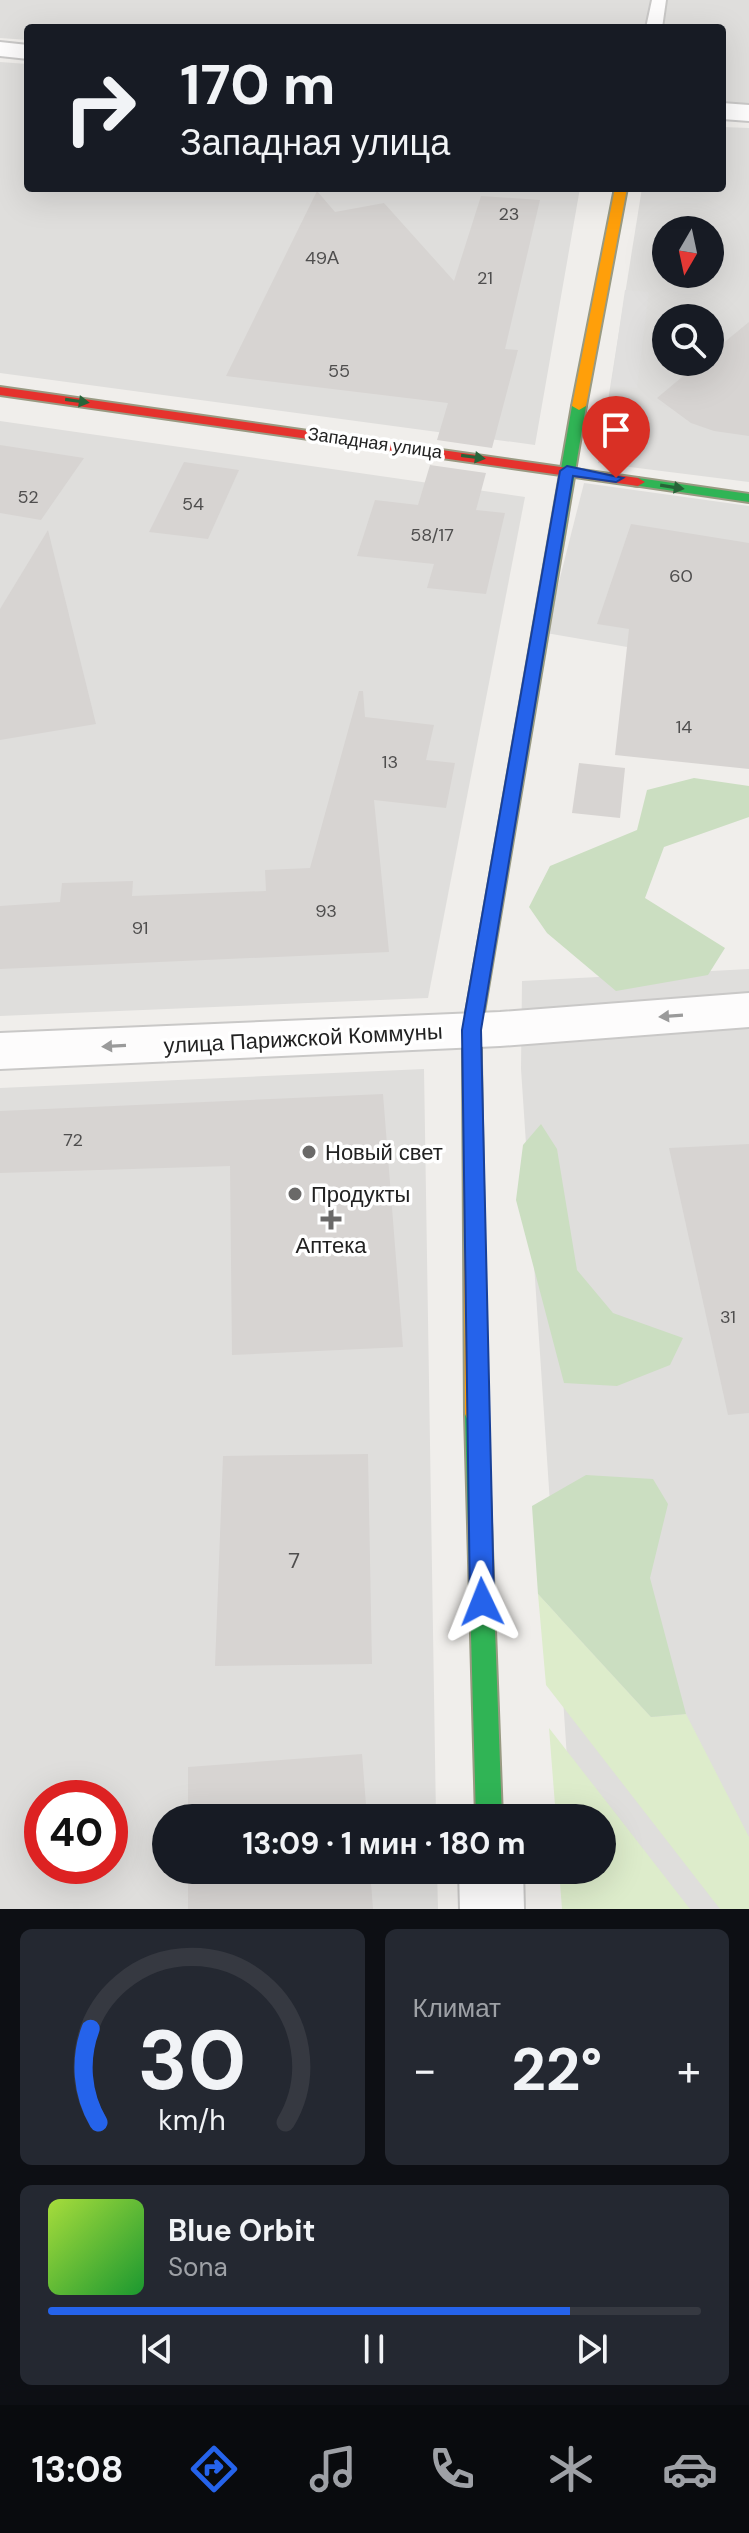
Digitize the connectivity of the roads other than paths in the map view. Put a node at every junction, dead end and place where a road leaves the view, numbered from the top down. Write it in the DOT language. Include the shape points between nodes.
graph roads {
  1 [pos="659,0"];
  2 [pos="655,24"];
  3 [pos="0,49"];
  4 [pos="24,52"];
  5 [pos="726,111"];
  6 [pos="749,113"];
  7 [pos="620,192"];
  8 [pos="0,391"];
  9 [pos="567,471"];
  10 [pos="749,498"];
  11 [pos="749,1010"];
  12 [pos="472,1030"];
  13 [pos="0,1051"];
  14 [pos="489,1804"];
  15 [pos="491,1884"];
  16 [pos="492,1909"];
  1 -- 2 [label="lane"];
  3 -- 4 [label="street"];
  5 -- 6 [label="street"];
  7 -- 9 [label="street"];
  8 -- 9 [label="street, Западная улица, one-way"];
  9 -- 10 [label="street, Западная улица, one-way"];
  9 -- 12 [label="street"];
  11 -- 12 [label="street, улица Парижской Коммуны, one-way"];
  12 -- 13 [label="street, улица Парижской Коммуны, one-way"];
  12 -- 14 [label="street" via="476,1416"];
  15 -- 16 [label="street"];
}
